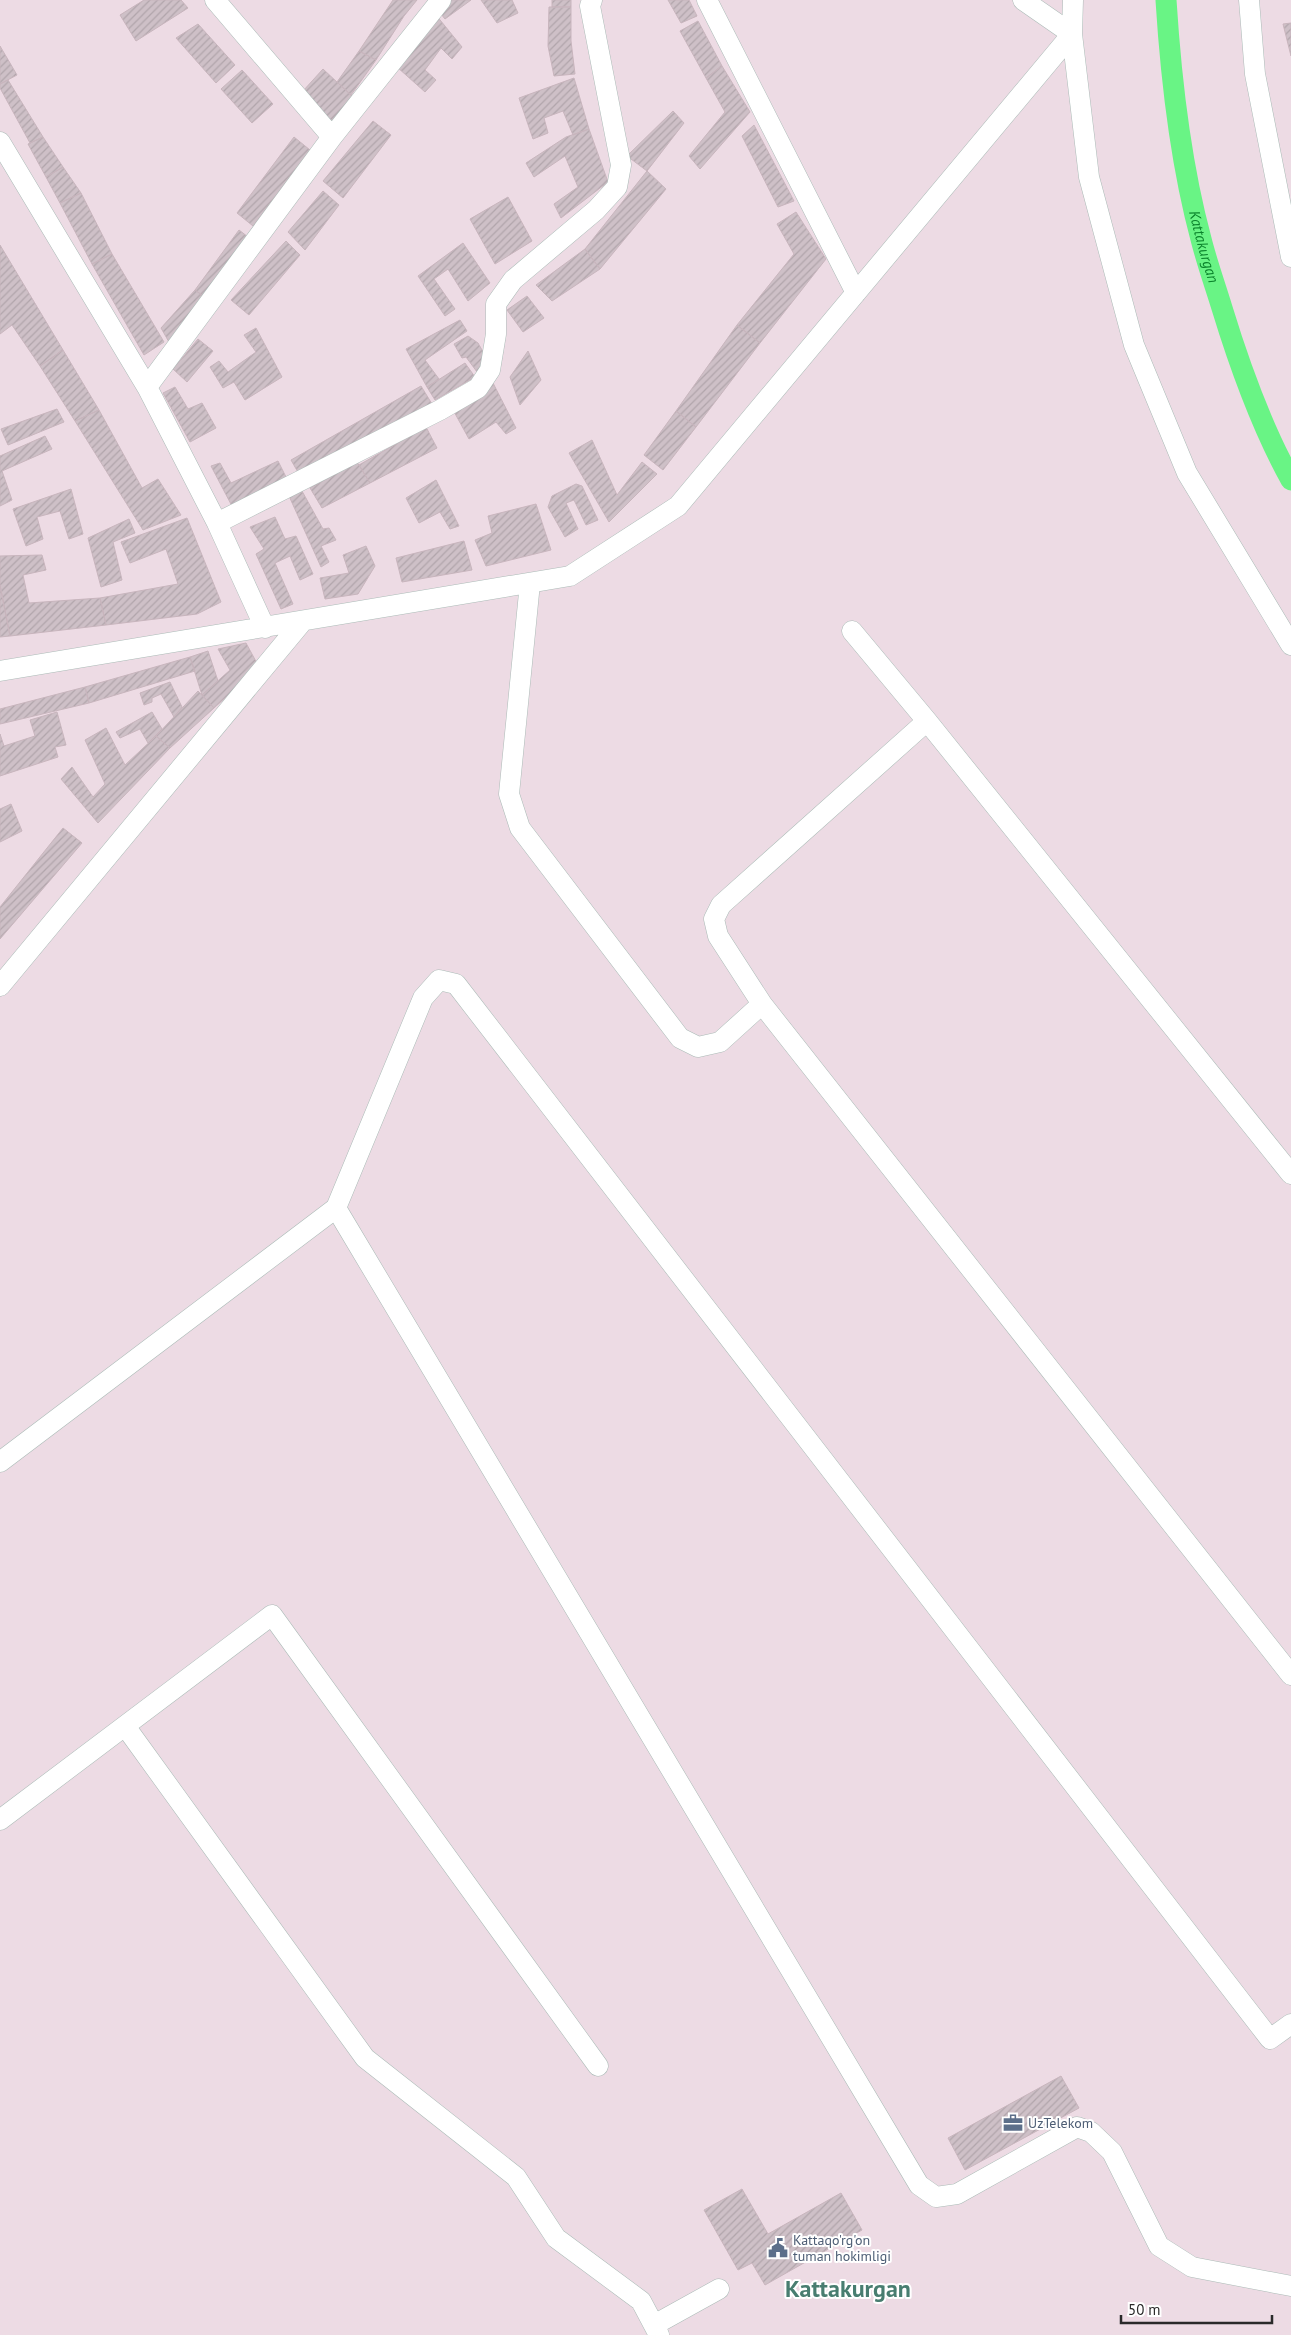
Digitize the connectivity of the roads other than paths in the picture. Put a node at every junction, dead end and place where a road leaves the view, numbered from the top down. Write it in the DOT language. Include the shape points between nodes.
graph roads {
  1 [pos="215,0"];
  2 [pos="441,0"];
  3 [pos="592,0"];
  4 [pos="707,0"];
  5 [pos="1024,0"];
  6 [pos="1073,0"];
  7 [pos="1249,0"];
  8 [pos="1072,34"];
  9 [pos="332,137"];
  10 [pos="0,142"];
  11 [pos="1291,257"];
  12 [pos="856,293"];
  13 [pos="147,387"];
  14 [pos="216,523"];
  15 [pos="530,583"];
  16 [pos="302,622"];
  17 [pos="265,628"];
  18 [pos="852,631"];
  19 [pos="1291,645"];
  20 [pos="0,671"];
  21 [pos="928,721"];
  22 [pos="0,986"];
  23 [pos="762,1004"];
  24 [pos="1291,1174"];
  25 [pos="336,1208"];
  26 [pos="0,1462"];
  27 [pos="1291,1675"];
  28 [pos="125,1726"];
  29 [pos="0,1820"];
  30 [pos="1291,2024"];
  31 [pos="598,2066"];
  32 [pos="1291,2286"];
  33 [pos="719,2289"];
  34 [pos="656,2330"];
  1 -- 9 [label="street"];
  2 -- 9 [label="street"];
  3 -- 14 [label="street" via="590,6 621,165 617,187 596,210 513,280 496,304 496,334 490,370 478,388"];
  4 -- 12 [label="street"];
  5 -- 8 [label="street"];
  6 -- 8 [label="street"];
  7 -- 11 [label="street" via="1254,74"];
  8 -- 12 [label="street"];
  8 -- 19 [label="street" via="1089,177 1134,345 1187,474"];
  9 -- 13 [label="street"];
  10 -- 13 [label="street"];
  12 -- 15 [label="street" via="678,506 570,576"];
  13 -- 14 [label="street"];
  14 -- 17 [label="street"];
  15 -- 16 [label="street"];
  15 -- 23 [label="street" via="509,794 520,828 680,1038 698,1048 720,1042"];
  16 -- 17 [label="street"];
  16 -- 22 [label="street"];
  17 -- 20 [label="street"];
  18 -- 21 [label="street"];
  21 -- 23 [label="street" via="721,905 714,919 718,936"];
  21 -- 24 [label="street"];
  23 -- 27 [label="street"];
  25 -- 26 [label="street"];
  25 -- 30 [label="street" via="423,998 439,980 456,984 1270,2039"];
  25 -- 32 [label="street" via="919,2185 936,2197 957,2194 1077,2127 1091,2132 1112,2152 1159,2246 1192,2267"];
  28 -- 29 [label="street"];
  28 -- 31 [label="street" via="272,1616"];
  28 -- 34 [label="street" via="365,2058 516,2177 556,2238 641,2301"];
  33 -- 34 [label="street"];
}
